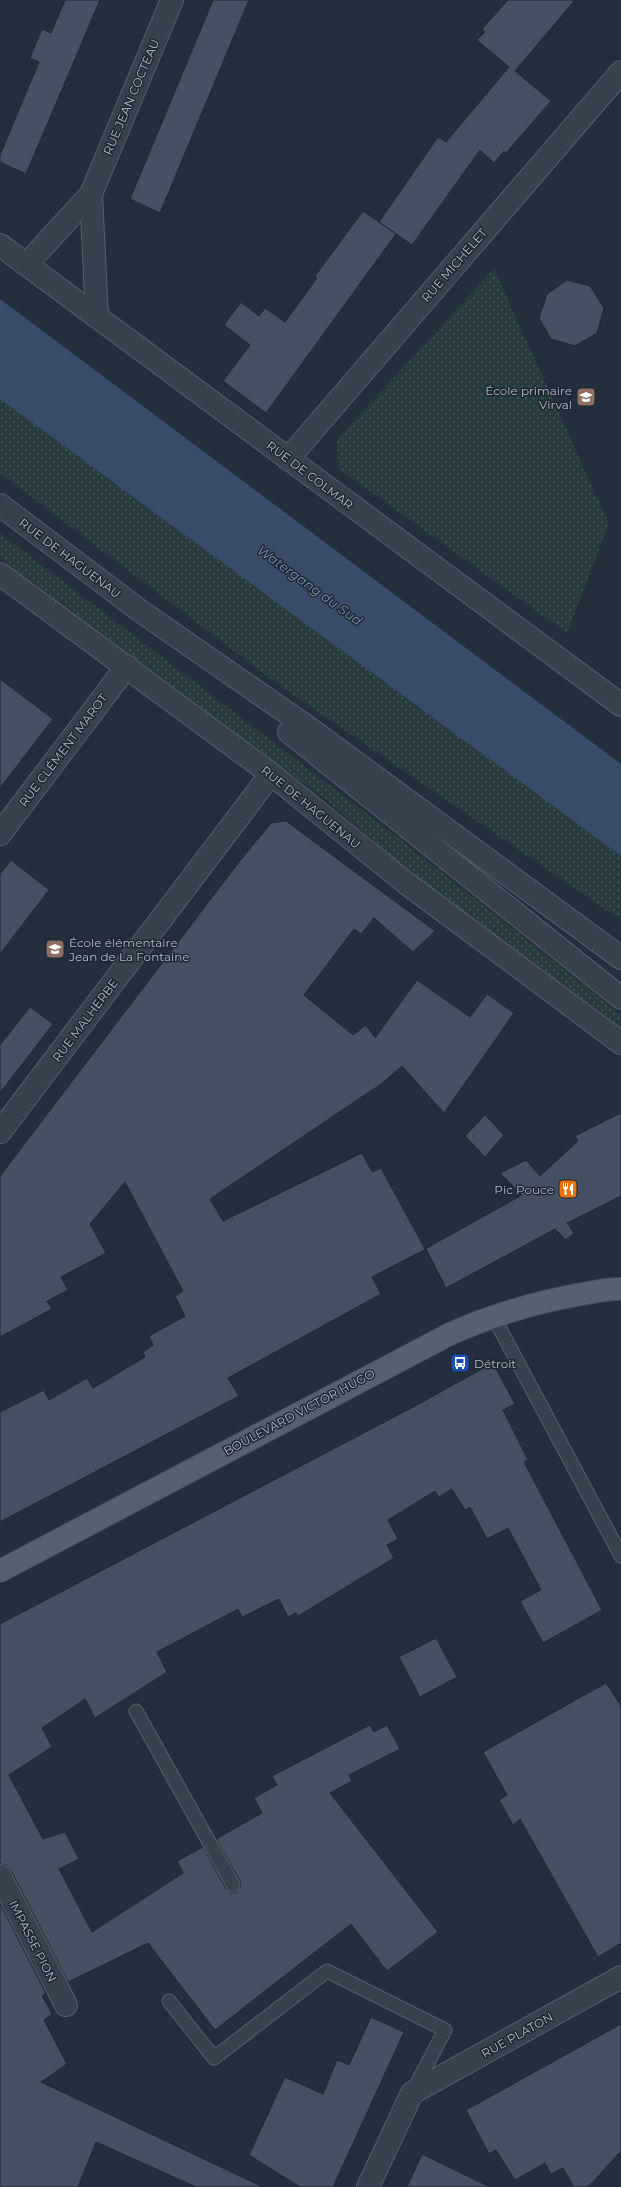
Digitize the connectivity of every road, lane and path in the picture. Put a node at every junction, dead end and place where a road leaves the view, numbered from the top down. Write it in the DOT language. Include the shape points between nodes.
graph roads {
  1 [pos="172,0"];
  2 [pos="621,72"];
  3 [pos="91,194"];
  4 [pos="0,245"];
  5 [pos="26,265"];
  6 [pos="97,317"];
  7 [pos="288,459"];
  8 [pos="0,505"];
  9 [pos="0,574"];
  10 [pos="139,610"];
  11 [pos="127,666"];
  12 [pos="621,705"];
  13 [pos="271,774"];
  14 [pos="0,834"];
  15 [pos="621,958"];
  16 [pos="621,998"];
  17 [pos="621,1043"];
  18 [pos="0,1132"];
  19 [pos="618,1287"];
  20 [pos="493,1316"];
  21 [pos="621,1556"];
  22 [pos="0,1571"];
  23 [pos="136,1711"];
  24 [pos="0,1876"];
  25 [pos="233,1885"];
  26 [pos="621,1977"];
  27 [pos="169,2001"];
  28 [pos="66,2005"];
  29 [pos="412,2093"];
  30 [pos="368,2187"];
  1 -- 3 [label="street, RUE JEAN COCTEAU"];
  2 -- 7 [label="street, RUE MICHELET"];
  3 -- 5 [label="street"];
  3 -- 6 [label="street"];
  4 -- 5 [label="street, RUE DE COLMAR"];
  5 -- 6 [label="street, RUE DE COLMAR"];
  6 -- 7 [label="street, RUE DE COLMAR"];
  7 -- 12 [label="street, RUE DE COLMAR"];
  8 -- 10 [label="street, RUE DE HAGUENAU"];
  9 -- 11 [label="street, RUE DE HAGUENAU"];
  10 -- 15 [label="street, RUE DE HAGUENAU" via="325,740"];
  10 -- 16 [label="street, RUE DE HAGUENAU"];
  11 -- 13 [label="street, RUE DE HAGUENAU"];
  11 -- 14 [label="street, RUE CLÉMENT MAROT"];
  13 -- 17 [label="street, RUE DE HAGUENAU" via="406,883"];
  13 -- 18 [label="street, RUE MALHERBE"];
  19 -- 20 [label="main road, BOULEVARD VICTOR HUGO" via="570,1296"];
  20 -- 21 [label="lane"];
  20 -- 22 [label="main road, BOULEVARD VICTOR HUGO" via="424,1346"];
  23 -- 25 [label="lane"];
  24 -- 28 [label="street, IMPASSE PION"];
  26 -- 29 [label="street, RUE PLATON"];
  27 -- 29 [label="lane" via="214,2058 327,1971 445,2030"];
  29 -- 30 [label="street"];
}
